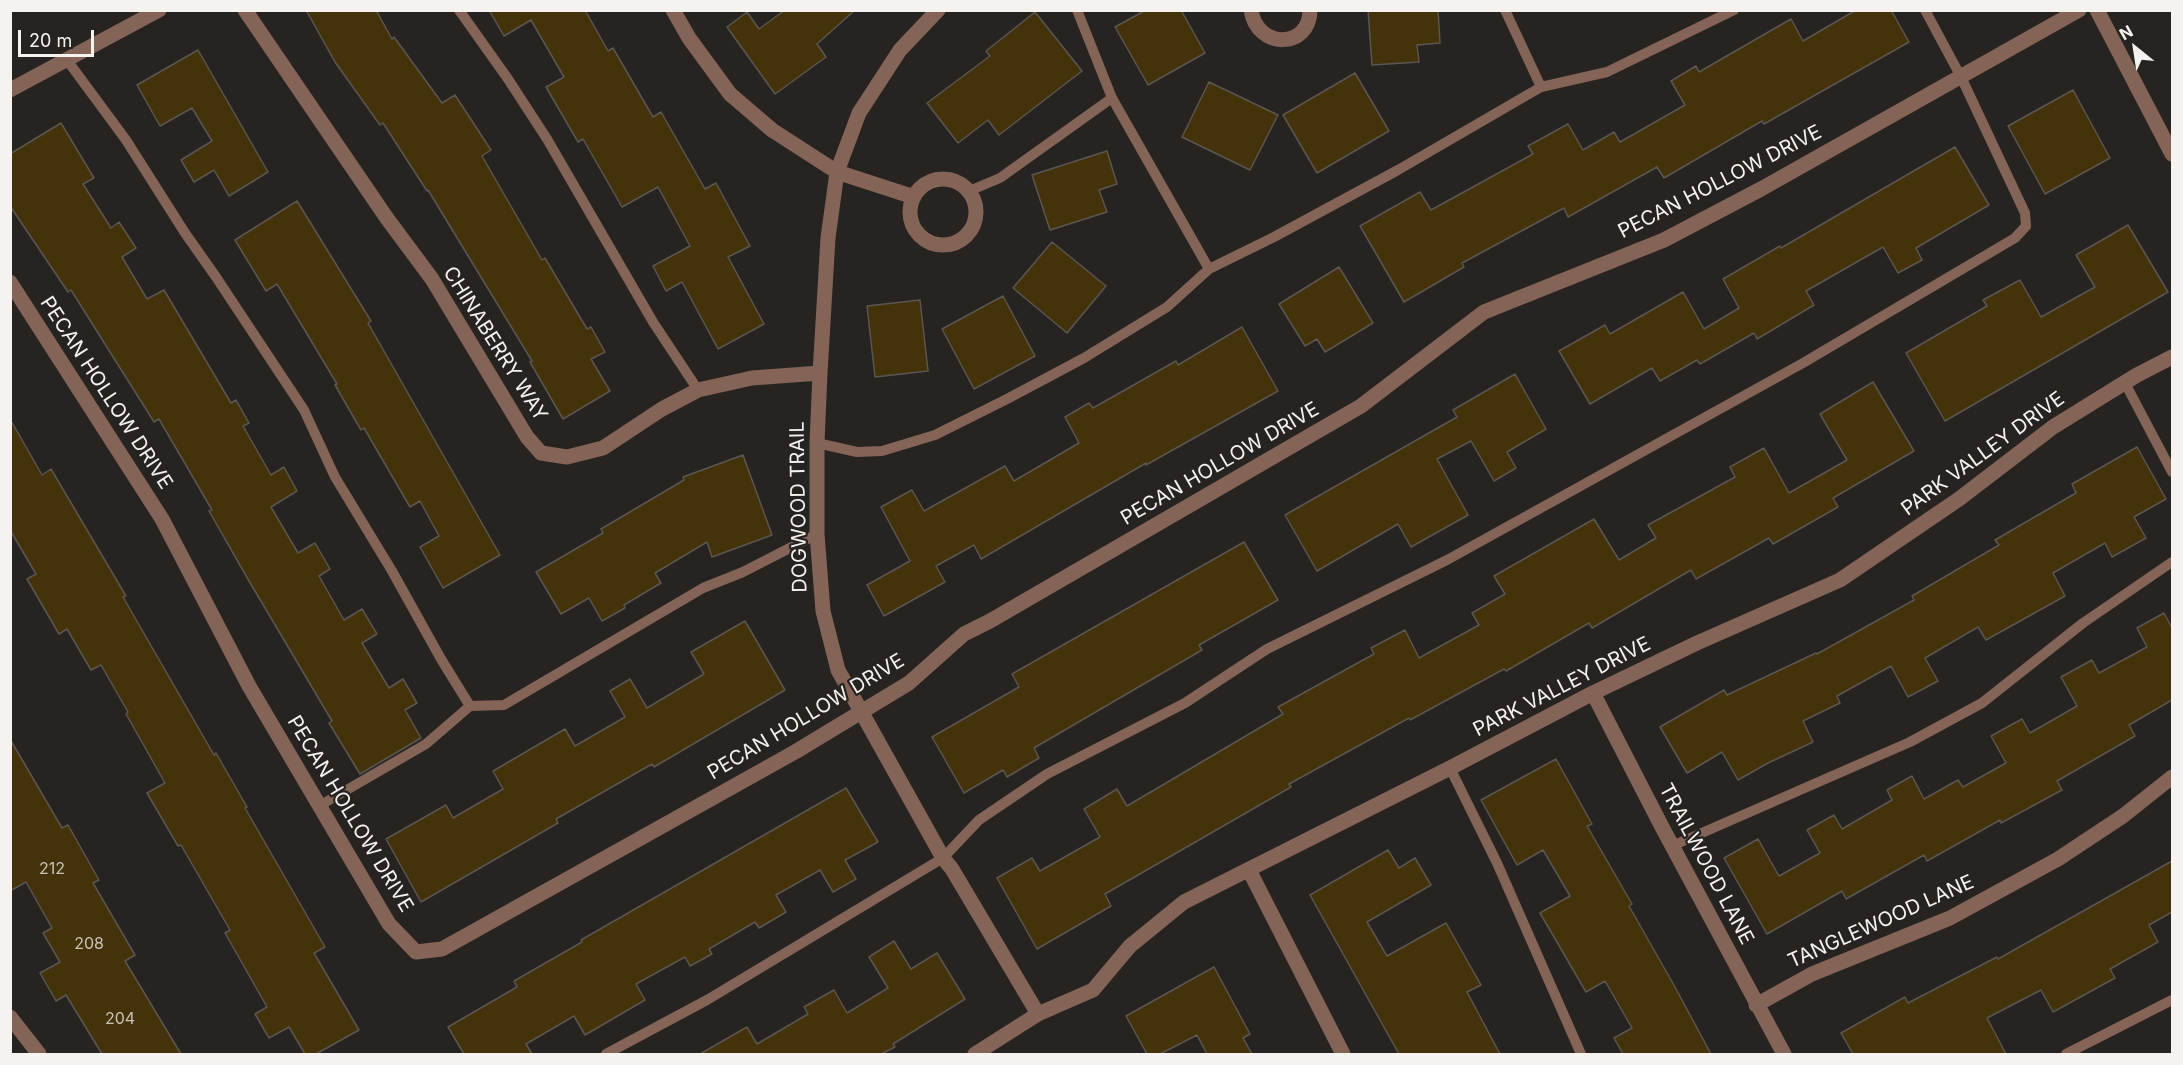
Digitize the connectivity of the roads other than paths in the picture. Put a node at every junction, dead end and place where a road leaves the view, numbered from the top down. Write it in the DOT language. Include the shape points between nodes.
graph roads {
  1 [pos="159,10"];
  2 [pos="245,10"];
  3 [pos="459,10"];
  4 [pos="673,10"];
  5 [pos="938,10"];
  6 [pos="1077,10"];
  7 [pos="1251,10"];
  8 [pos="1310,10"];
  9 [pos="1505,10"];
  10 [pos="1734,10"];
  11 [pos="1925,10"];
  12 [pos="2079,10"];
  13 [pos="2097,10"];
  14 [pos="67,60"];
  15 [pos="1960,77"];
  16 [pos="1541,87"];
  17 [pos="10,90"];
  18 [pos="1112,98"];
  19 [pos="2172,154"];
  20 [pos="837,172"];
  21 [pos="969,191"];
  22 [pos="914,197"];
  23 [pos="1209,269"];
  24 [pos="10,282"];
  25 [pos="2172,357"];
  26 [pos="820,373"];
  27 [pos="2125,383"];
  28 [pos="698,390"];
  29 [pos="817,443"];
  30 [pos="2172,472"];
  31 [pos="817,534"];
  32 [pos="2172,562"];
  33 [pos="1593,693"];
  34 [pos="470,706"];
  35 [pos="861,712"];
  36 [pos="1450,768"];
  37 [pos="2172,777"];
  38 [pos="319,806"];
  39 [pos="1672,846"];
  40 [pos="943,858"];
  41 [pos="1249,870"];
  42 [pos="2172,1000"];
  43 [pos="1756,1005"];
  44 [pos="1038,1014"];
  45 [pos="10,1017"];
  46 [pos="39,1054"];
  47 [pos="606,1054"];
  48 [pos="975,1054"];
  49 [pos="1343,1054"];
  50 [pos="1581,1054"];
  51 [pos="1784,1054"];
  52 [pos="2066,1054"];
  1 -- 14 [label="street"];
  2 -- 28 [label="street, CHINABERRY WAY" via="432,279 527,437 541,453 567,457 603,448"];
  3 -- 28 [label="lane" via="547,139 653,322"];
  4 -- 20 [label="street" via="729,94 772,130"];
  5 -- 20 [label="street, DOGWOOD TRAIL" via="900,50 859,113"];
  6 -- 18 [label="lane"];
  7 -- 8 [label="street" via="1264,35 1283,40 1301,32"];
  9 -- 16 [label="lane"];
  10 -- 16 [label="lane" via="1607,72"];
  11 -- 15 [label="lane"];
  12 -- 15 [label="street, PECAN HOLLOW DRIVE"];
  13 -- 19 [label="street"];
  14 -- 17 [label="street"];
  14 -- 34 [label="lane" via="126,140 304,410 335,477"];
  15 -- 35 [label="street, PECAN HOLLOW DRIVE" via="1664,240 1484,312 1361,406 964,634 909,683"];
  15 -- 40 [label="lane" via="2025,213 2026,226 2015,238 1803,363 1447,560 1267,649 1185,703 1047,774 979,820"];
  16 -- 23 [label="lane" via="1398,170"];
  18 -- 21 [label="lane" via="1000,178"];
  18 -- 23 [label="lane"];
  20 -- 22 [label="street"];
  20 -- 26 [label="street, DOGWOOD TRAIL" via="828,238"];
  21 -- 22 [label="street" via="960,184 939,179 929,182"];
  21 -- 22 [label="street" via="976,211 970,231 953,244 931,243 922,238 911,219"];
  23 -- 29 [label="lane" via="1167,307 1130,330 935,435 882,451 857,452"];
  24 -- 38 [label="street, PECAN HOLLOW DRIVE" via="162,519 249,686"];
  25 -- 27 [label="street, PARK VALLEY DRIVE"];
  26 -- 28 [label="street, CHINABERRY WAY" via="752,378"];
  26 -- 29 [label="street, DOGWOOD TRAIL"];
  27 -- 30 [label="lane"];
  27 -- 33 [label="street, PARK VALLEY DRIVE" via="2053,427 1959,499 1840,580"];
  29 -- 31 [label="street, DOGWOOD TRAIL"];
  31 -- 34 [label="lane" via="703,588 504,705"];
  31 -- 35 [label="street, DOGWOOD TRAIL" via="823,611 838,670"];
  32 -- 39 [label="lane" via="2083,623 1982,704 1910,742"];
  33 -- 36 [label="street, PARK VALLEY DRIVE"];
  33 -- 39 [label="street, TRAILWOOD LANE"];
  34 -- 38 [label="lane" via="426,744"];
  35 -- 38 [label="street, PECAN HOLLOW DRIVE" via="442,949 416,952 388,924"];
  35 -- 40 [label="street, DOGWOOD TRAIL"];
  36 -- 41 [label="street, PARK VALLEY DRIVE"];
  36 -- 50 [label="lane" via="1497,862"];
  37 -- 43 [label="street, TANGLEWOOD LANE" via="2123,816 2058,859 1950,918 1812,974"];
  39 -- 43 [label="street, TRAILWOOD LANE"];
  40 -- 44 [label="street, DOGWOOD TRAIL"];
  40 -- 47 [label="lane" via="707,1000"];
  41 -- 44 [label="street, PARK VALLEY DRIVE" via="1184,902 1130,946 1093,990"];
  41 -- 49 [label="street"];
  42 -- 52 [label="lane"];
  43 -- 51 [label="street, TRAILWOOD LANE"];
  44 -- 48 [label="street, PARK VALLEY DRIVE"];
  45 -- 46 [label="street"];
}
